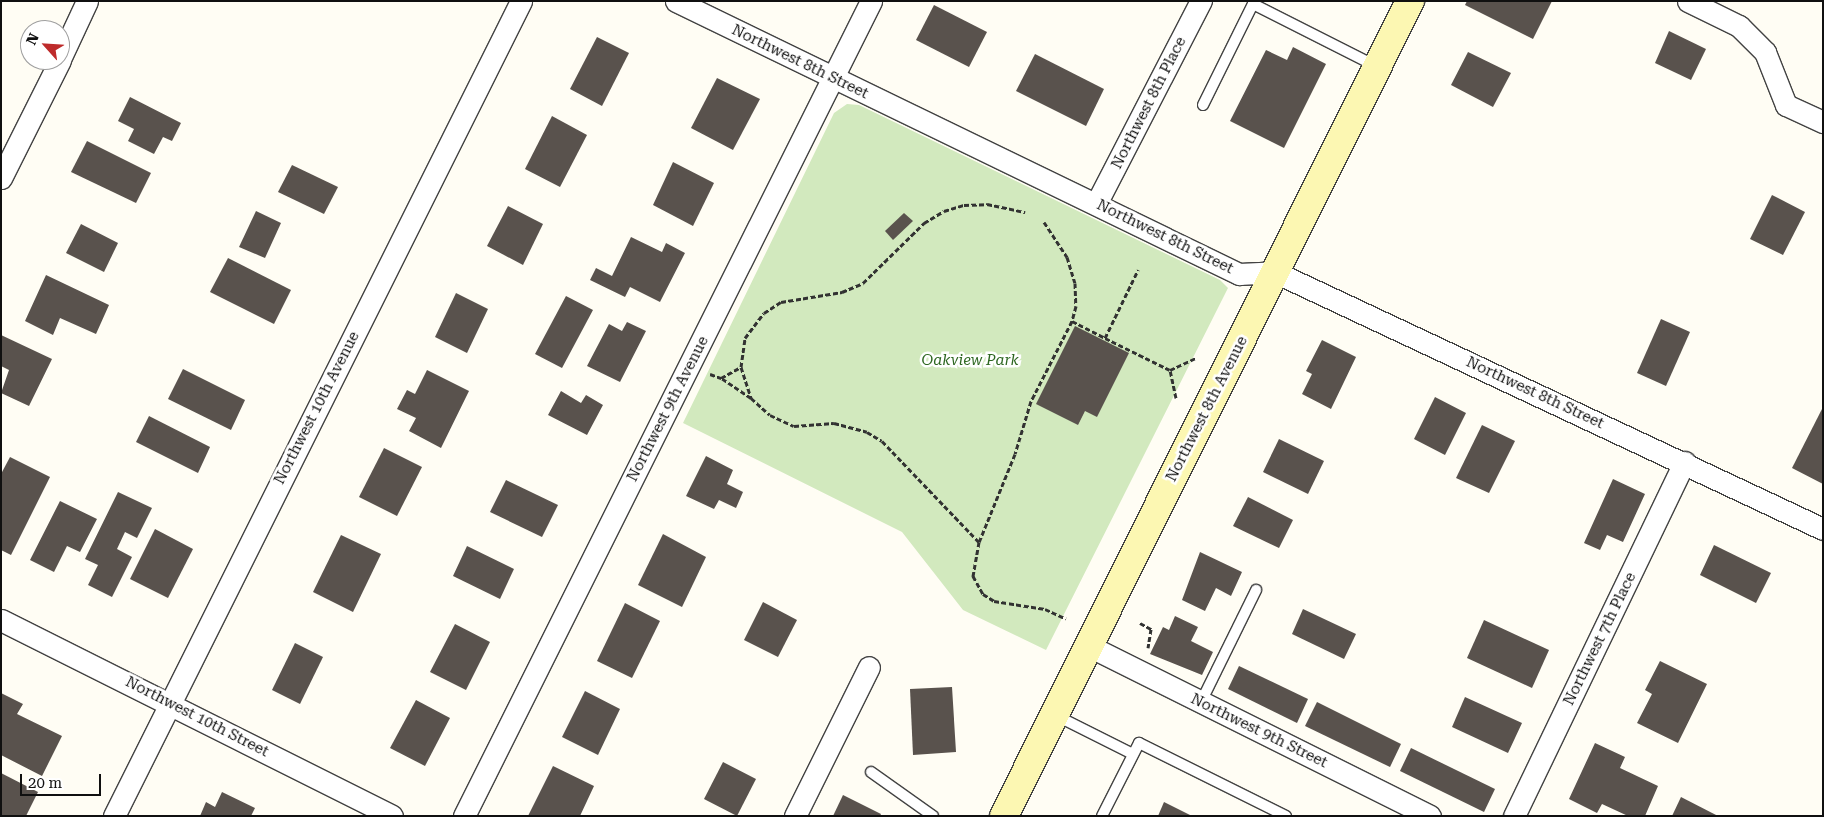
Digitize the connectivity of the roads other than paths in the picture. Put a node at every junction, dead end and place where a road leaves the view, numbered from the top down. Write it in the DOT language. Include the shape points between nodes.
graph roads {
  1 [pos="87,1"];
  2 [pos="521,1"];
  3 [pos="676,1"];
  4 [pos="871,1"];
  5 [pos="1201,1"];
  6 [pos="1410,1"];
  7 [pos="1688,1"];
  8 [pos="70,38"];
  9 [pos="1377,67"];
  10 [pos="55,70"];
  11 [pos="832,79"];
  12 [pos="1203,105"];
  13 [pos="1823,122"];
  14 [pos="1,178"];
  15 [pos="1096,204"];
  16 [pos="1276,272"];
  17 [pos="1684,462"];
  18 [pos="1823,529"];
  19 [pos="1256,590"];
  20 [pos="1,620"];
  21 [pos="1088,646"];
  22 [pos="870,667"];
  23 [pos="170,702"];
  24 [pos="1201,702"];
  25 [pos="1054,714"];
  26 [pos="1133,754"];
  27 [pos="871,772"];
  28 [pos="114,816"];
  29 [pos="392,816"];
  30 [pos="464,816"];
  31 [pos="795,816"];
  32 [pos="933,816"];
  33 [pos="1004,816"];
  34 [pos="1102,816"];
  35 [pos="1286,816"];
  36 [pos="1430,816"];
  37 [pos="1514,816"];
  1 -- 8 [label="street"];
  2 -- 23 [label="street, Northwest 10th Avenue"];
  3 -- 11 [label="street, Northwest 8th Street"];
  4 -- 11 [label="street, Northwest 9th Avenue"];
  5 -- 15 [label="street, Northwest 8th Place"];
  6 -- 9 [label="street, Northwest 8th Avenue"];
  7 -- 13 [label="street" via="1739,26 1766,52 1786,105"];
  9 -- 12 [label="lane" via="1253,4"];
  9 -- 16 [label="street, Northwest 8th Avenue"];
  10 -- 14 [label="street"];
  11 -- 15 [label="street, Northwest 8th Street"];
  11 -- 30 [label="street, Northwest 9th Avenue"];
  15 -- 16 [label="street, Northwest 8th Street" via="1239,274"];
  16 -- 17 [label="street, Northwest 8th Street"];
  16 -- 21 [label="street, Northwest 8th Avenue"];
  17 -- 18 [label="street, Northwest 8th Street"];
  17 -- 37 [label="street, Northwest 7th Place"];
  19 -- 24 [label="lane"];
  20 -- 23 [label="street, Northwest 10th Street"];
  21 -- 24 [label="street, Northwest 9th Street"];
  21 -- 25 [label="street, Northwest 8th Avenue"];
  22 -- 31 [label="street"];
  23 -- 28 [label="street, Northwest 10th Avenue"];
  23 -- 29 [label="street, Northwest 10th Street"];
  24 -- 36 [label="street, Northwest 9th Street"];
  25 -- 26 [label="lane"];
  25 -- 33 [label="street, Northwest 8th Avenue"];
  26 -- 34 [label="lane"];
  26 -- 35 [label="lane" via="1138,742"];
  27 -- 32 [label="lane"];
}
